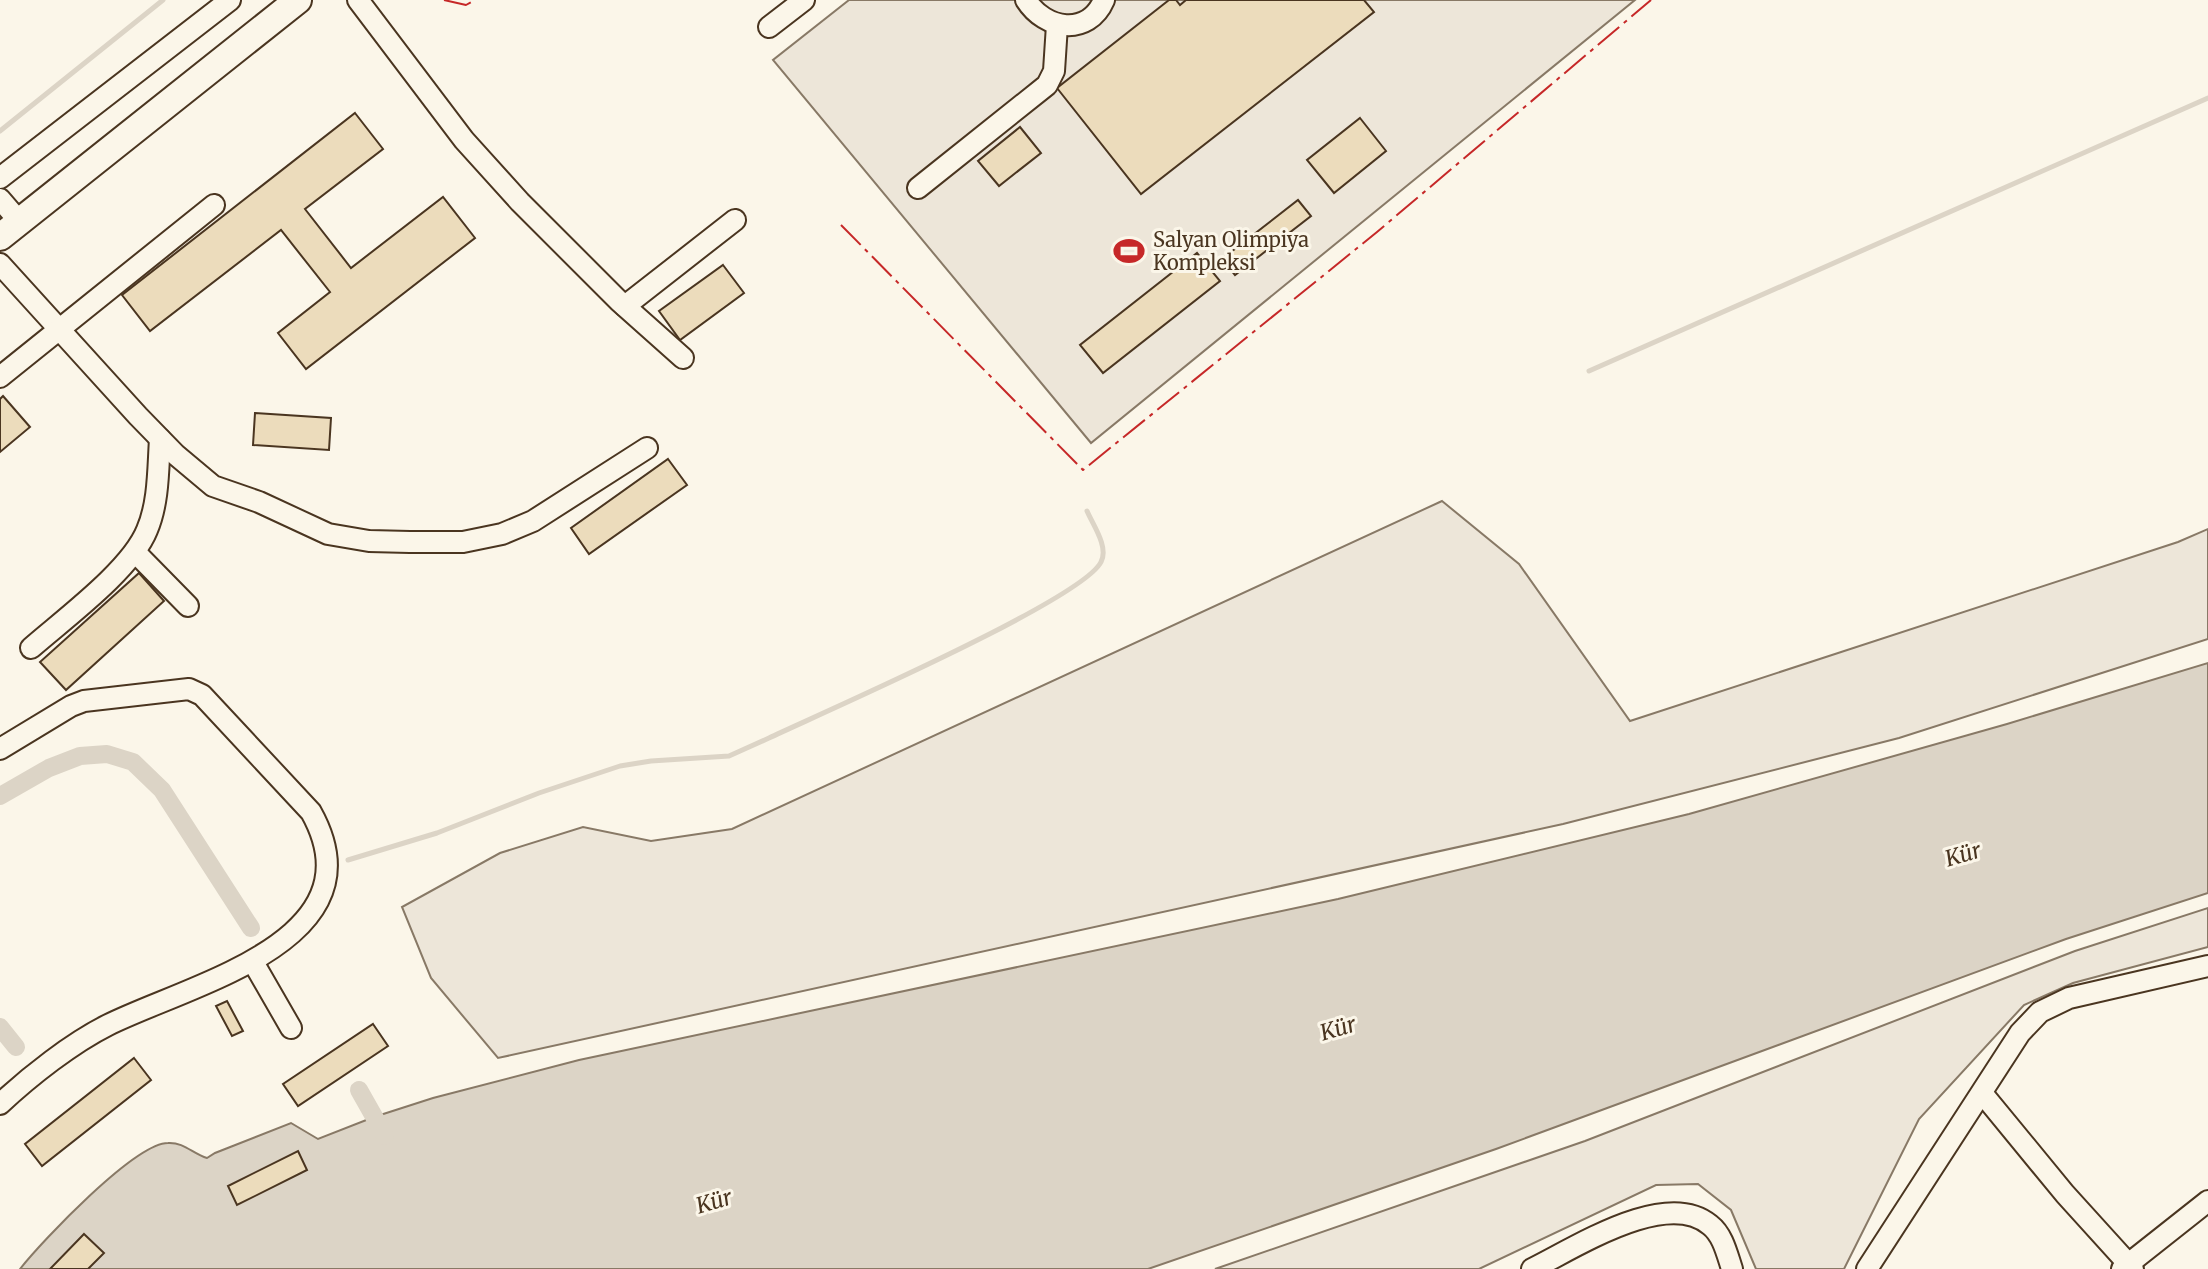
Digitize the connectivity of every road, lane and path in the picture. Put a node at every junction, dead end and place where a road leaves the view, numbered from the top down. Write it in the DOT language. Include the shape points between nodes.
graph roads {
  1 [pos="230,0"];
  2 [pos="298,0"];
  3 [pos="358,0"];
  4 [pos="804,0"];
  5 [pos="1026,0"];
  6 [pos="1104,0"];
  7 [pos="1057,25"];
  8 [pos="769,27"];
  9 [pos="0,178"];
  10 [pos="918,188"];
  11 [pos="0,199"];
  12 [pos="214,205"];
  13 [pos="735,220"];
  14 [pos="10,229"];
  15 [pos="0,264"];
  16 [pos="625,306"];
  17 [pos="59,329"];
  18 [pos="683,358"];
  19 [pos="0,377"];
  20 [pos="160,439"];
  21 [pos="647,448"];
  22 [pos="135,552"];
  23 [pos="188,606"];
  24 [pos="31,648"];
  25 [pos="0,749"];
  26 [pos="253,962"];
  27 [pos="2208,966"];
  28 [pos="291,1028"];
  29 [pos="1982,1093"];
  30 [pos="0,1104"];
  31 [pos="2208,1201"];
  32 [pos="2128,1267"];
  33 [pos="1532,1269"];
  34 [pos="1732,1269"];
  35 [pos="1867,1269"];
  1 -- 9 [label="street"];
  2 -- 14 [label="main road"];
  3 -- 16 [label="street" via="464,140"];
  4 -- 8 [label="street"];
  5 -- 7 [label="street" via="1044,20"];
  6 -- 7 [label="street" via="1082,22"];
  7 -- 10 [label="street" via="1054,71 1047,85"];
  11 -- 14 [label="street"];
  12 -- 17 [label="street"];
  13 -- 16 [label="street"];
  15 -- 17 [label="street"];
  16 -- 18 [label="street"];
  17 -- 19 [label="street"];
  17 -- 20 [label="street"];
  20 -- 21 [label="street" via="213,486 304,525 369,541 410,542 463,542 512,530"];
  20 -- 22 [label="street" via="155,504"];
  22 -- 23 [label="street"];
  22 -- 24 [label="street"];
  25 -- 26 [label="street" via="84,701 179,689 202,695 311,812 326,846 327,882 312,911 279,945"];
  26 -- 28 [label="street"];
  26 -- 30 [label="street" via="107,1026"];
  27 -- 29 [label="street" via="2069,998 2040,1012 2020,1033"];
  29 -- 32 [label="street"];
  29 -- 35 [label="street"];
  31 -- 32 [label="street"];
  33 -- 34 [label="street" via="1635,1220 1671,1212 1693,1214 1712,1226"];
}
